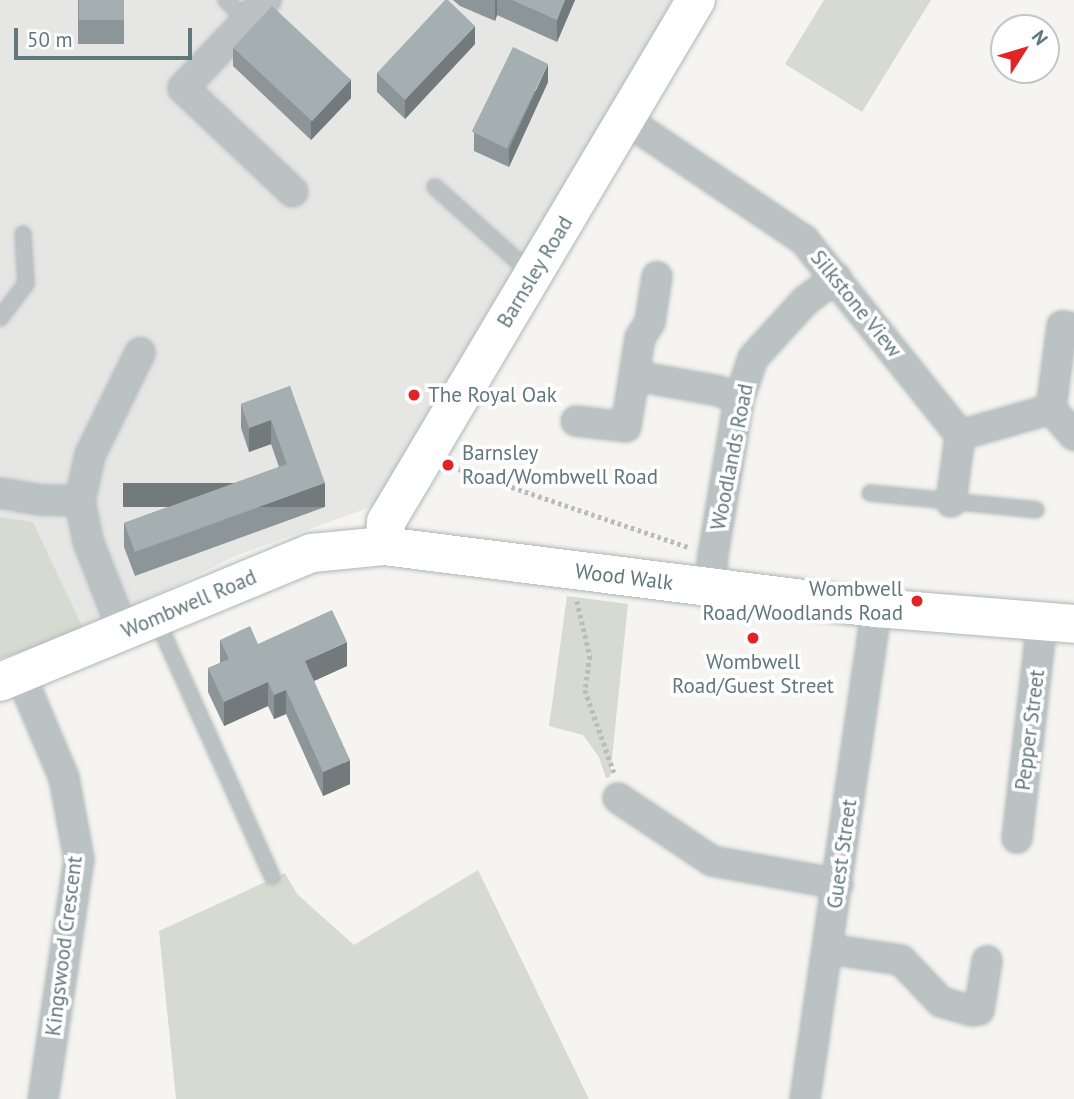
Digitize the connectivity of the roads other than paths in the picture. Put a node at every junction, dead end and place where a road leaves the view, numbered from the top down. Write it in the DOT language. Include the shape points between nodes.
graph roads {
  1 [pos="226,0"];
  2 [pos="266,0"];
  3 [pos="696,0"];
  4 [pos="246,20"];
  5 [pos="626,120"];
  6 [pos="435,187"];
  7 [pos="293,192"];
  8 [pos="23,234"];
  9 [pos="533,275"];
  10 [pos="657,277"];
  11 [pos="836,278"];
  12 [pos="0,318"];
  13 [pos="1074,328"];
  14 [pos="140,354"];
  15 [pos="636,376"];
  16 [pos="738,399"];
  17 [pos="1051,409"];
  18 [pos="576,421"];
  19 [pos="960,435"];
  20 [pos="1074,435"];
  21 [pos="0,493"];
  22 [pos="870,493"];
  23 [pos="80,501"];
  24 [pos="951,502"];
  25 [pos="1036,510"];
  26 [pos="384,546"];
  27 [pos="712,572"];
  28 [pos="877,608"];
  29 [pos="139,624"];
  30 [pos="1058,624"];
  31 [pos="10,679"];
  32 [pos="618,798"];
  33 [pos="1017,838"];
  34 [pos="272,876"];
  35 [pos="838,884"];
  36 [pos="828,949"];
  37 [pos="987,961"];
  38 [pos="43,1099"];
  39 [pos="805,1099"];
  1 -- 4 [label="lane"];
  2 -- 4 [label="street"];
  3 -- 5 [label="main road, Barnsley Road"];
  4 -- 7 [label="street" via="183,88"];
  5 -- 9 [label="main road, Barnsley Road"];
  5 -- 11 [label="street, Silkstone View" via="804,240"];
  6 -- 9 [label="lane"];
  8 -- 12 [label="lane" via="26,284"];
  9 -- 26 [label="main road, Barnsley Road" via="386,522"];
  10 -- 15 [label="street" via="650,322 639,338"];
  11 -- 16 [label="street, Woodlands Road" via="805,301 754,358"];
  11 -- 19 [label="street, Silkstone View"];
  13 -- 17 [label="street" via="1062,326"];
  14 -- 23 [label="street" via="90,455"];
  15 -- 16 [label="street" via="719,391"];
  15 -- 18 [label="street" via="626,427"];
  16 -- 27 [label="street, Woodlands Road"];
  17 -- 19 [label="street"];
  17 -- 20 [label="street"];
  19 -- 24 [label="street"];
  21 -- 23 [label="street"];
  22 -- 24 [label="lane"];
  23 -- 29 [label="street" via="88,541"];
  24 -- 25 [label="lane"];
  26 -- 27 [label="main road, Wood Walk" via="569,570"];
  26 -- 29 [label="main road, Wombwell Road" via="312,553"];
  27 -- 28 [label="main road, Wood Walk"];
  28 -- 30 [label="main road, Wood Walk"];
  28 -- 35 [label="street, Guest Street"];
  29 -- 31 [label="main road, Wombwell Road"];
  29 -- 34 [label="lane"];
  30 -- 33 [label="street, Pepper Street"];
  31 -- 38 [label="street, Kingswood Crescent" via="64,778 79,859"];
  32 -- 35 [label="street" via="712,861"];
  35 -- 36 [label="street, Guest Street"];
  36 -- 37 [label="street" via="901,960 941,1002 972,1011 979,1010"];
  36 -- 39 [label="street, Guest Street"];
}
